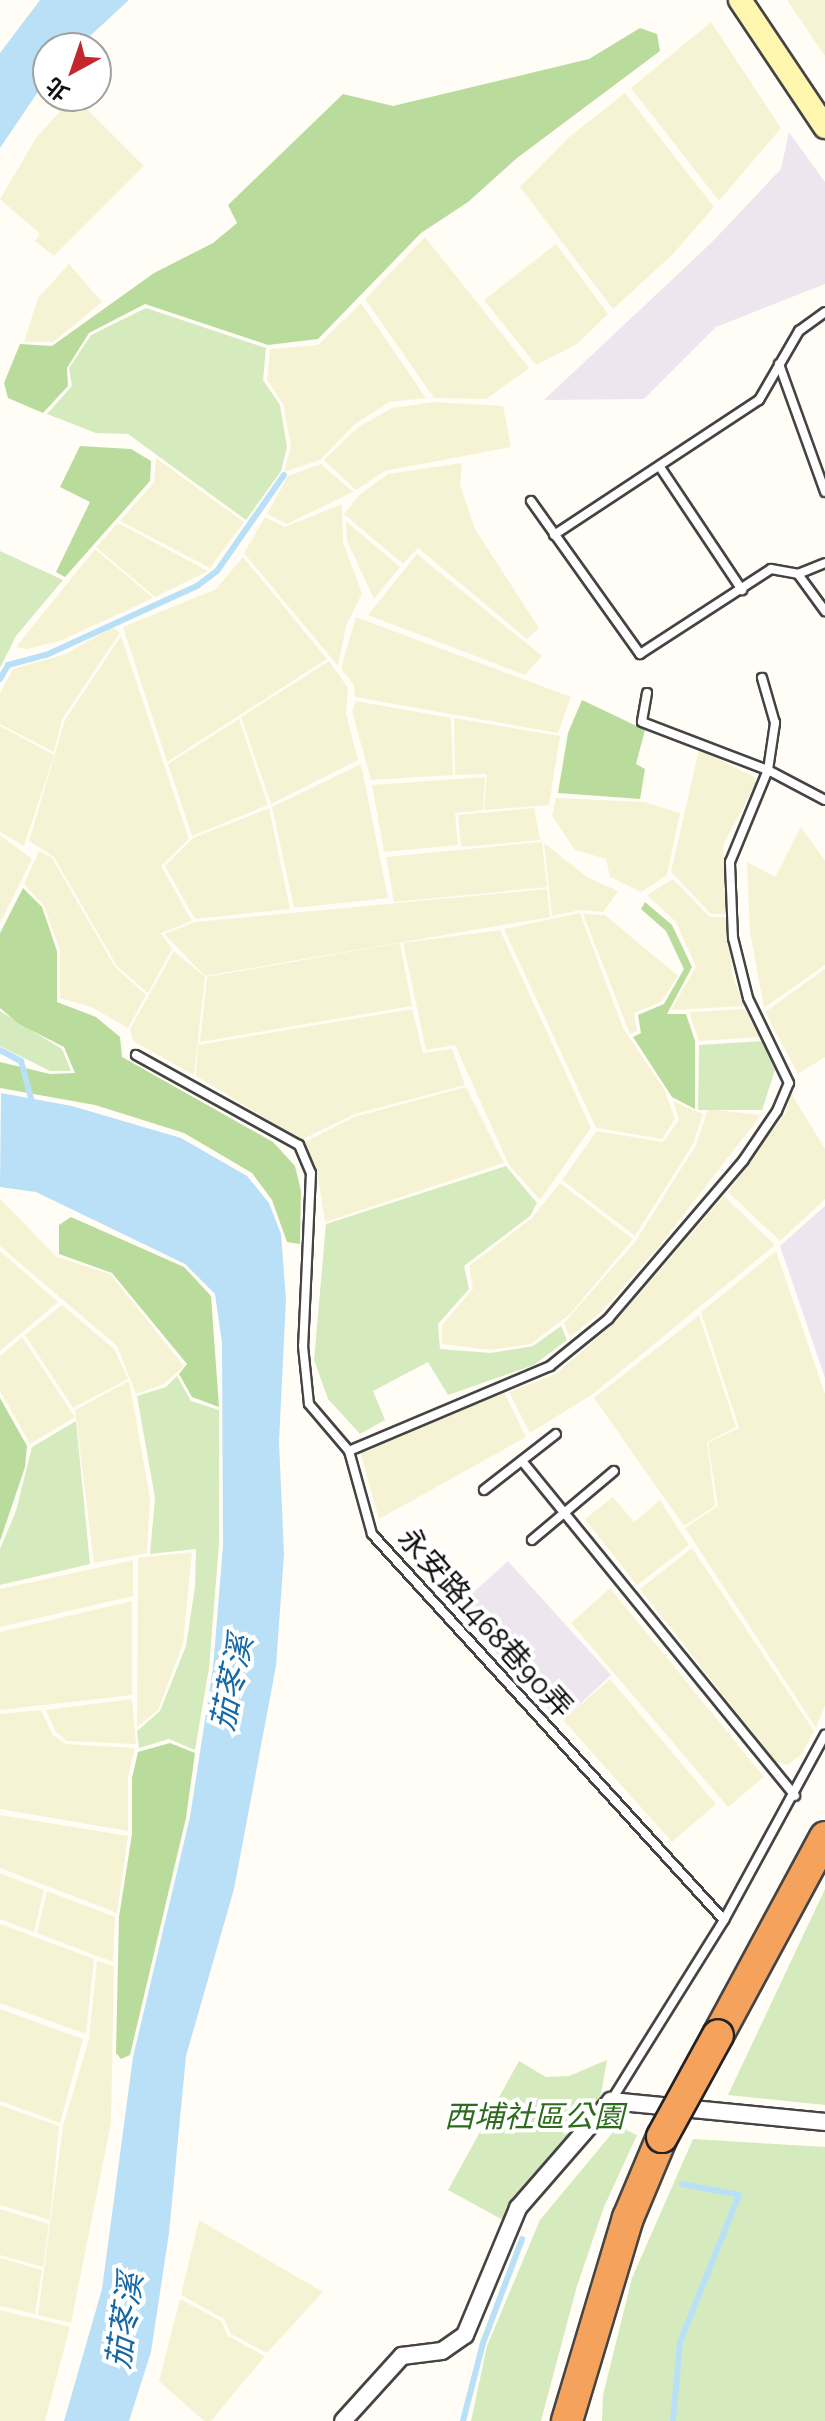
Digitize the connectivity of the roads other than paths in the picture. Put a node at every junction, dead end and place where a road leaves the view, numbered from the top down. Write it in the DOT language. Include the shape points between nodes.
graph roads {
  1 [pos="740,0"];
  2 [pos="825,127"];
  3 [pos="825,312"];
  4 [pos="779,363"];
  5 [pos="660,467"];
  6 [pos="825,492"];
  7 [pos="531,501"];
  8 [pos="554,535"];
  9 [pos="825,563"];
  10 [pos="798,574"];
  11 [pos="742,590"];
  12 [pos="825,611"];
  13 [pos="762,678"];
  14 [pos="647,693"];
  15 [pos="768,770"];
  16 [pos="825,800"];
  17 [pos="136,1055"];
  18 [pos="556,1434"];
  19 [pos="349,1451"];
  20 [pos="522,1461"];
  21 [pos="614,1471"];
  22 [pos="484,1490"];
  23 [pos="564,1514"];
  24 [pos="532,1540"];
  25 [pos="825,1735"];
  26 [pos="795,1796"];
  27 [pos="825,1837"];
  28 [pos="724,1920"];
  29 [pos="611,2101"];
  30 [pos="825,2122"];
  31 [pos="607,2290"];
  32 [pos="343,2421"];
  33 [pos="567,2421"];
  34 [pos="590,2421"];
  1 -- 2 [label="main road"];
  3 -- 4 [label="lane" via="799,331"];
  4 -- 5 [label="lane" via="759,400"];
  4 -- 6 [label="lane"];
  5 -- 8 [label="lane"];
  5 -- 11 [label="lane"];
  7 -- 8 [label="lane"];
  8 -- 11 [label="lane" via="640,654"];
  9 -- 10 [label="lane"];
  10 -- 11 [label="lane" via="771,569"];
  10 -- 12 [label="lane"];
  13 -- 15 [label="lane" via="775,723"];
  14 -- 15 [label="lane" via="642,722"];
  15 -- 16 [label="lane"];
  15 -- 19 [label="lane" via="730,862 733,938 748,998 789,1083 777,1111 743,1161 608,1319 550,1366"];
  17 -- 19 [label="lane, 永安路1468巷90弄" via="299,1145 311,1173 303,1346 309,1404"];
  18 -- 20 [label="lane"];
  19 -- 28 [label="lane, 永安路1468巷90弄" via="372,1534"];
  20 -- 22 [label="lane"];
  20 -- 23 [label="lane"];
  21 -- 23 [label="lane"];
  23 -- 24 [label="lane"];
  23 -- 26 [label="lane"];
  25 -- 26 [label="lane"];
  26 -- 28 [label="lane"];
  27 -- 31 [label="highway, bridge" via="662,2137 628,2218"];
  28 -- 29 [label="lane"];
  29 -- 30 [label="street"];
  29 -- 32 [label="street" via="518,2208 465,2335 442,2351 402,2356"];
  31 -- 33 [label="highway"];
  31 -- 34 [label="highway"];
}
